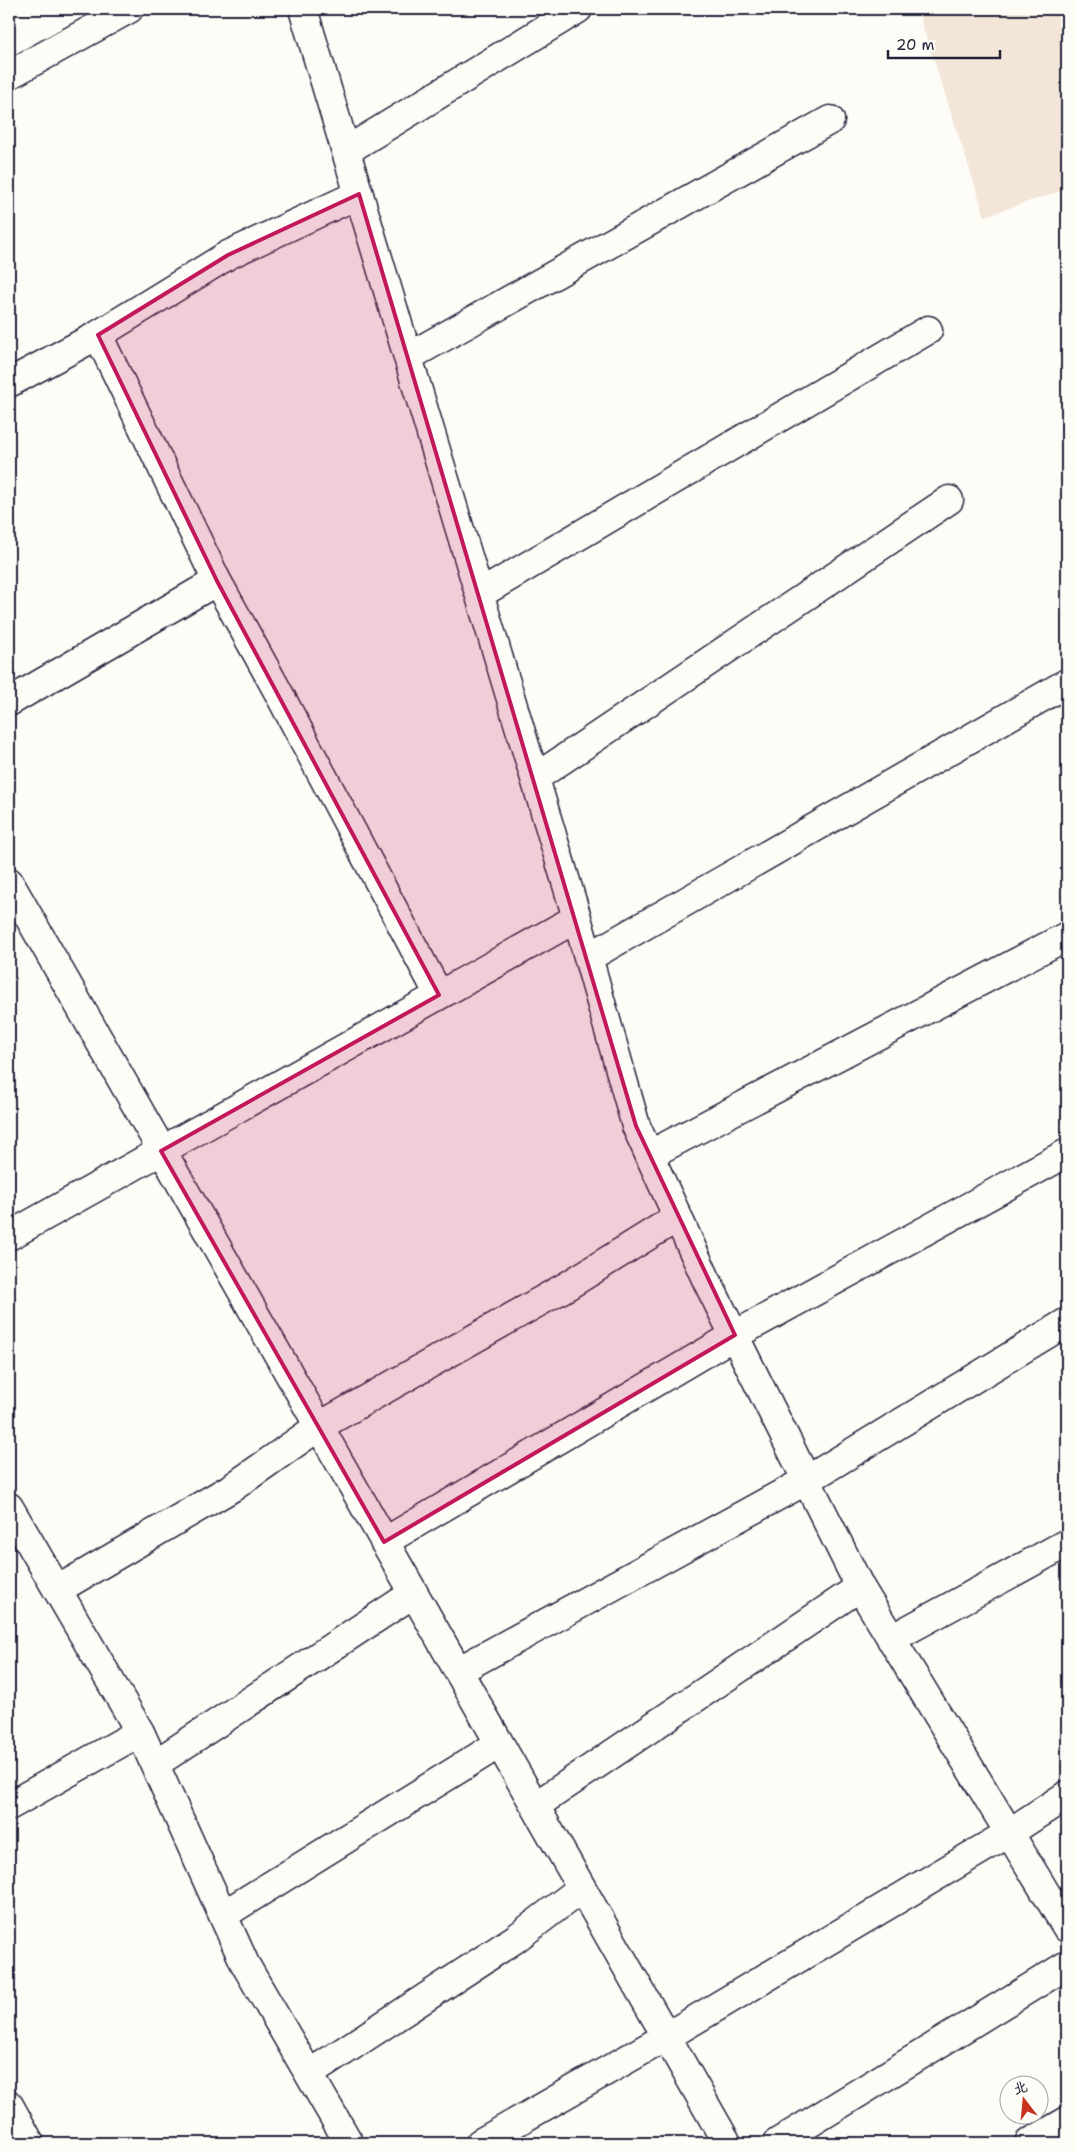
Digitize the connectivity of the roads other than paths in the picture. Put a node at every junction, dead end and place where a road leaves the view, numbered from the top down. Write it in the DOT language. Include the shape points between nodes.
graph roads {
  1 [pos="129,9"];
  2 [pos="303,9"];
  3 [pos="578,9"];
  4 [pos="9,75"];
  5 [pos="830,120"];
  6 [pos="346,151"];
  7 [pos="360,194"];
  8 [pos="928,330"];
  9 [pos="98,335"];
  10 [pos="408,357"];
  11 [pos="9,383"];
  12 [pos="949,500"];
  13 [pos="217,581"];
  14 [pos="480,594"];
  15 [pos="1067,683"];
  16 [pos="9,702"];
  17 [pos="535,778"];
  18 [pos="9,882"];
  19 [pos="577,918"];
  20 [pos="1067,936"];
  21 [pos="588,957"];
  22 [pos="439,995"];
  23 [pos="161,1151"];
  24 [pos="1067,1153"];
  25 [pos="649,1155"];
  26 [pos="678,1217"];
  27 [pos="9,1236"];
  28 [pos="1067,1322"];
  29 [pos="735,1335"];
  30 [pos="318,1427"];
  31 [pos="807,1480"];
  32 [pos="9,1508"];
  33 [pos="384,1542"];
  34 [pos="1067,1543"];
  35 [pos="860,1587"];
  36 [pos="58,1590"];
  37 [pos="414,1594"];
  38 [pos="891,1639"];
  39 [pos="458,1671"];
  40 [pos="140,1732"];
  41 [pos="499,1744"];
  42 [pos="155,1764"];
  43 [pos="1067,1795"];
  44 [pos="9,1806"];
  45 [pos="535,1806"];
  46 [pos="1009,1833"];
  47 [pos="582,1888"];
  48 [pos="223,1914"];
  49 [pos="1067,1928"];
  50 [pos="1067,1965"];
  51 [pos="666,2037"];
  52 [pos="309,2074"];
  53 [pos="9,2104"];
  54 [pos="1067,2121"];
  55 [pos="30,2143"];
  56 [pos="349,2143"];
  57 [pos="480,2143"];
  58 [pos="727,2143"];
  59 [pos="777,2143"];
  60 [pos="1030,2143"];
  1 -- 4 [label="street"];
  2 -- 6 [label="street"];
  3 -- 6 [label="street"];
  5 -- 10 [label="street"];
  6 -- 7 [label="street"];
  7 -- 9 [label="street" via="228,255"];
  7 -- 10 [label="street"];
  8 -- 14 [label="street"];
  9 -- 11 [label="street"];
  9 -- 13 [label="street"];
  10 -- 14 [label="street"];
  12 -- 17 [label="street"];
  13 -- 16 [label="street"];
  13 -- 22 [label="street"];
  14 -- 17 [label="street"];
  15 -- 21 [label="street"];
  17 -- 19 [label="street"];
  18 -- 23 [label="street"];
  19 -- 21 [label="street"];
  19 -- 22 [label="street"];
  20 -- 25 [label="street"];
  21 -- 25 [label="street" via="636,1126"];
  22 -- 23 [label="street"];
  23 -- 27 [label="street"];
  23 -- 30 [label="street"];
  24 -- 29 [label="street"];
  25 -- 26 [label="street"];
  26 -- 29 [label="street"];
  26 -- 30 [label="street" via="567,1286"];
  28 -- 31 [label="street"];
  29 -- 31 [label="street"];
  29 -- 33 [label="street"];
  30 -- 33 [label="street"];
  30 -- 36 [label="street" via="233,1487"];
  31 -- 35 [label="street"];
  31 -- 39 [label="street"];
  32 -- 36 [label="street"];
  33 -- 37 [label="street"];
  34 -- 38 [label="street"];
  35 -- 38 [label="street"];
  35 -- 45 [label="street"];
  36 -- 40 [label="street"];
  37 -- 39 [label="street"];
  37 -- 42 [label="street"];
  38 -- 46 [label="street"];
  39 -- 41 [label="street"];
  40 -- 42 [label="street"];
  40 -- 44 [label="street"];
  41 -- 45 [label="street"];
  41 -- 48 [label="street"];
  42 -- 48 [label="street"];
  43 -- 46 [label="street"];
  45 -- 47 [label="street"];
  46 -- 49 [label="street"];
  46 -- 51 [label="street"];
  47 -- 51 [label="street"];
  47 -- 52 [label="street" via="515,1939"];
  48 -- 52 [label="street" via="245,1964"];
  50 -- 59 [label="street"];
  51 -- 57 [label="street"];
  51 -- 58 [label="street"];
  52 -- 56 [label="street"];
  53 -- 55 [label="street"];
  54 -- 60 [label="street"];
}
